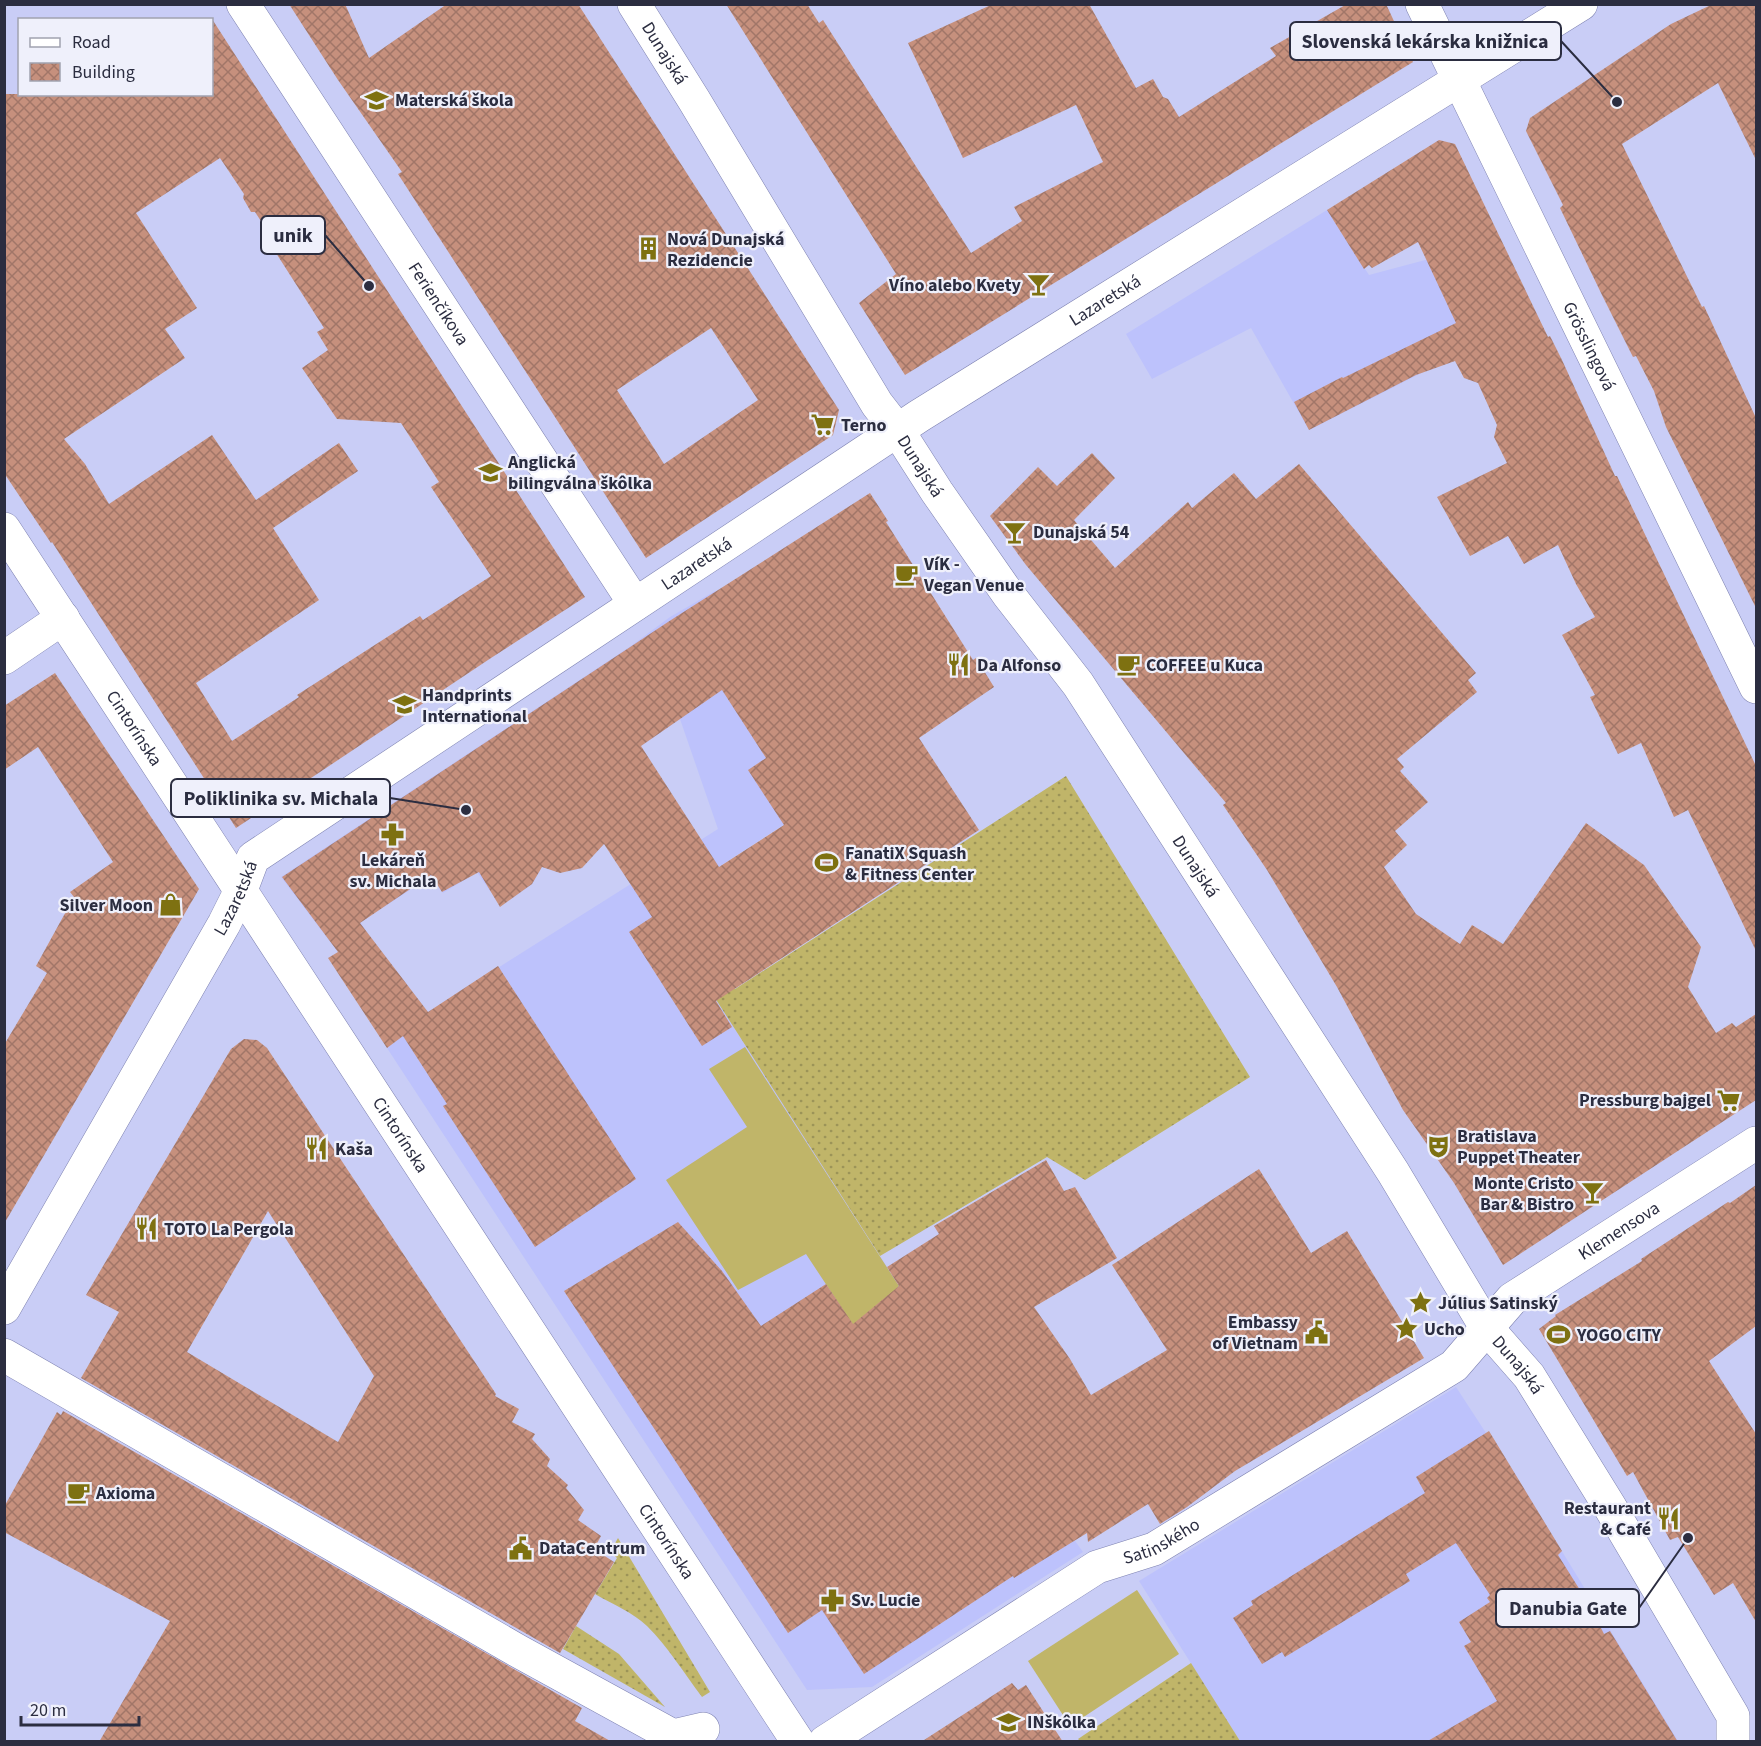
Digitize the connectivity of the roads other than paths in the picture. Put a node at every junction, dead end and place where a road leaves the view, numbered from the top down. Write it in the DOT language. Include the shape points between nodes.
graph roads {
  1 [pos="243,4"];
  2 [pos="634,4"];
  3 [pos="1422,4"];
  4 [pos="1581,4"];
  5 [pos="1460,80"];
  6 [pos="898,431"];
  7 [pos="4,529"];
  8 [pos="635,604"];
  9 [pos="63,618"];
  10 [pos="4,658"];
  11 [pos="1756,687"];
  12 [pos="241,890"];
  13 [pos="1756,1143"];
  14 [pos="4,1308"];
  15 [pos="1486,1327"];
  16 [pos="4,1355"];
  17 [pos="703,1729"];
  18 [pos="798,1742"];
  19 [pos="825,1742"];
  20 [pos="1733,1742"];
  1 -- 8 [label="street, Ferienčíkova"];
  2 -- 6 [label="street, Dunajská" via="877,404"];
  3 -- 5 [label="street, Grösslingová"];
  4 -- 5 [label="street, Lazaretská"];
  5 -- 6 [label="street, Lazaretská"];
  5 -- 11 [label="street, Grösslingová"];
  6 -- 8 [label="street, Lazaretská"];
  6 -- 15 [label="street, Dunajská" via="1008,594 1078,684 1393,1172"];
  7 -- 9 [label="street, Cintorínska"];
  8 -- 12 [label="street, Lazaretská" via="253,858"];
  9 -- 10 [label="street"];
  9 -- 12 [label="street, Cintorínska"];
  12 -- 14 [label="street, Lazaretská"];
  12 -- 18 [label="street, Cintorínska"];
  13 -- 15 [label="street, Klemensova" via="1512,1299"];
  15 -- 19 [label="street, Satinského" via="1454,1366 1154,1549 1097,1567"];
  15 -- 20 [label="street, Dunajská" via="1529,1376 1616,1517 1733,1716"];
  16 -- 17 [label="street" via="673,1736"];
}
